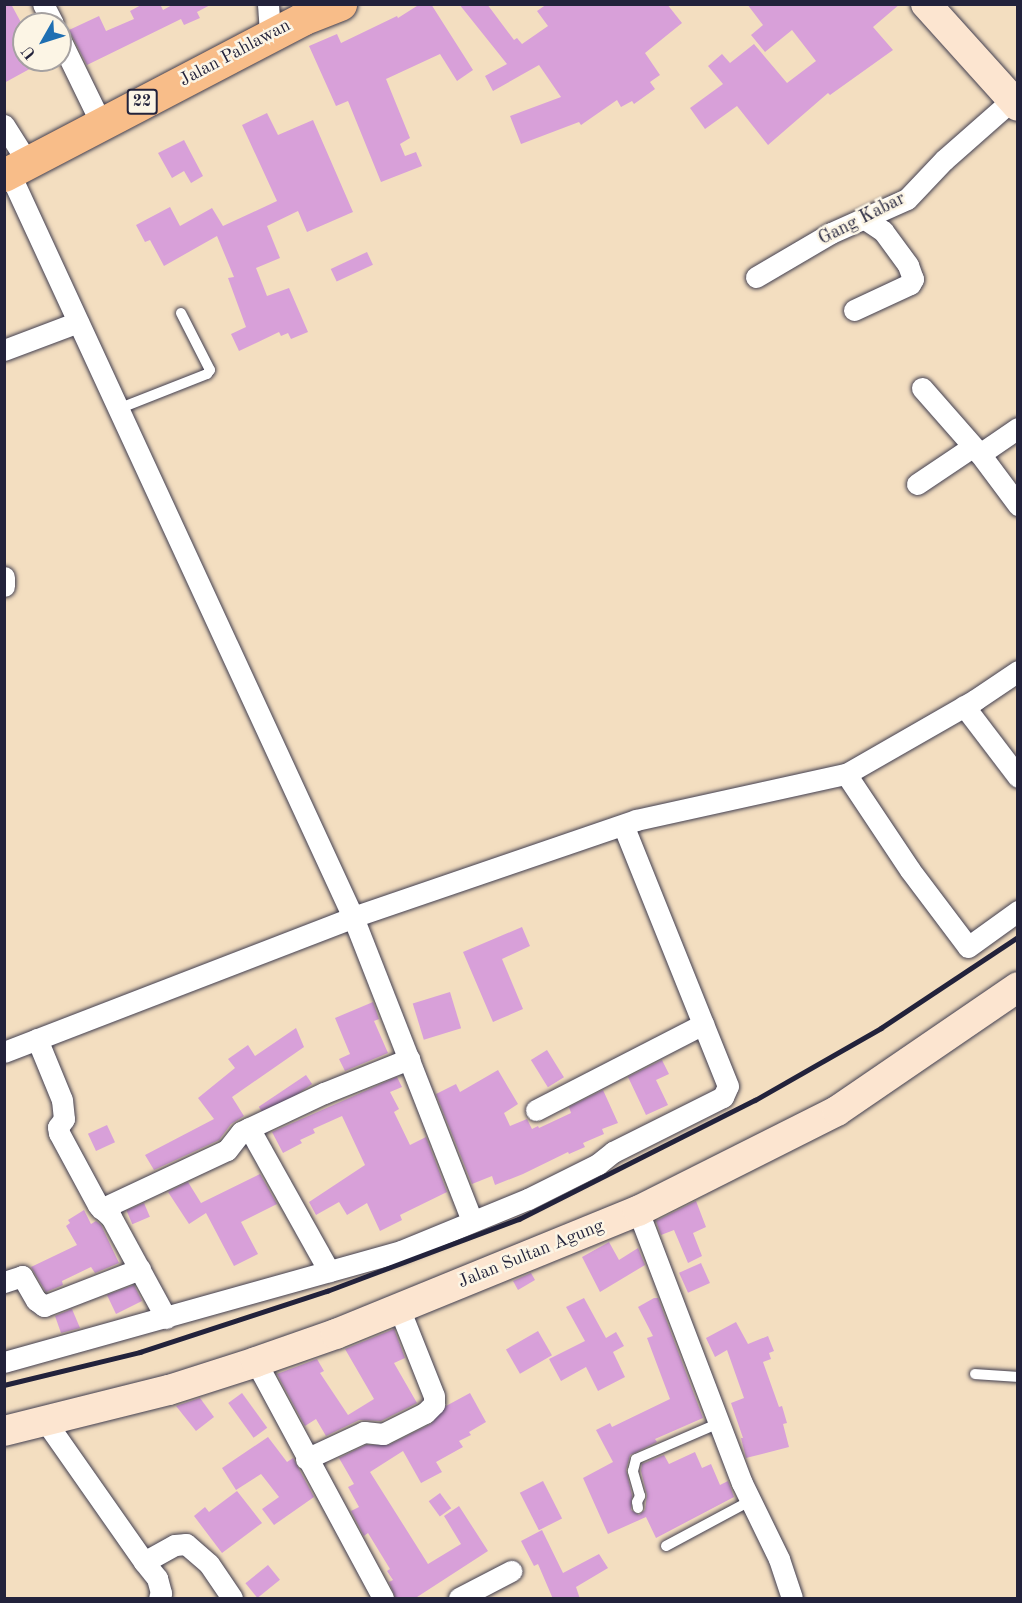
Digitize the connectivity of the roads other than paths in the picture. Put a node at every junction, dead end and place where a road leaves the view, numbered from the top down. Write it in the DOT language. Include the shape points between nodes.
graph roads {
  1 [pos="340,4"];
  2 [pos="926,4"];
  3 [pos="280,22"];
  4 [pos="72,64"];
  5 [pos="1015,103"];
  6 [pos="101,123"];
  7 [pos="4,125"];
  8 [pos="14,170"];
  9 [pos="865,219"];
  10 [pos="756,277"];
  11 [pos="854,310"];
  12 [pos="181,313"];
  13 [pos="78,322"];
  14 [pos="4,350"];
  15 [pos="922,388"];
  16 [pos="118,409"];
  17 [pos="1017,428"];
  18 [pos="976,450"];
  19 [pos="918,484"];
  20 [pos="1017,505"];
  21 [pos="4,577"];
  22 [pos="4,586"];
  23 [pos="1017,671"];
  24 [pos="964,706"];
  25 [pos="846,774"];
  26 [pos="1017,777"];
  27 [pos="638,820"];
  28 [pos="1017,911"];
  29 [pos="353,917"];
  30 [pos="1014,996"];
  31 [pos="703,1024"];
  32 [pos="37,1039"];
  33 [pos="4,1052"];
  34 [pos="409,1059"];
  35 [pos="536,1110"];
  36 [pos="249,1128"];
  37 [pos="101,1209"];
  38 [pos="638,1211"];
  39 [pos="472,1220"];
  40 [pos="140,1269"];
  41 [pos="329,1271"];
  42 [pos="4,1282"];
  43 [pos="399,1308"];
  44 [pos="166,1318"];
  45 [pos="4,1362"];
  46 [pos="255,1362"];
  47 [pos="975,1374"];
  48 [pos="1017,1377"];
  49 [pos="46,1422"];
  50 [pos="719,1423"];
  51 [pos="4,1431"];
  52 [pos="306,1459"];
  53 [pos="750,1502"];
  54 [pos="638,1508"];
  55 [pos="666,1546"];
  56 [pos="144,1562"];
  57 [pos="511,1571"];
  58 [pos="159,1599"];
  59 [pos="232,1599"];
  60 [pos="383,1599"];
  61 [pos="459,1599"];
  62 [pos="792,1599"];
  1 -- 3 [label="highway, Jalan Pahlawan / 22"];
  2 -- 5 [label="street"];
  3 -- 6 [label="highway, Jalan Pahlawan / 22"];
  4 -- 6 [label="street"];
  5 -- 9 [label="street, Gang Kabar" via="944,160 907,200"];
  6 -- 8 [label="highway, Jalan Pahlawan / 22"];
  7 -- 8 [label="street"];
  8 -- 13 [label="street"];
  9 -- 10 [label="street, Gang Kabar" via="831,233"];
  9 -- 11 [label="street" via="883,231 908,265 913,279 910,284"];
  12 -- 16 [label="lane" via="210,370"];
  13 -- 14 [label="street"];
  13 -- 16 [label="street"];
  15 -- 18 [label="street"];
  16 -- 29 [label="street"];
  17 -- 18 [label="street"];
  18 -- 19 [label="street"];
  18 -- 20 [label="street"];
  21 -- 22 [label="street"];
  23 -- 24 [label="street"];
  24 -- 25 [label="street"];
  24 -- 26 [label="street"];
  25 -- 27 [label="street"];
  25 -- 28 [label="street" via="910,870 968,946"];
  27 -- 29 [label="street"];
  27 -- 31 [label="street"];
  29 -- 32 [label="street"];
  29 -- 34 [label="street"];
  30 -- 38 [label="street, Jalan Sultan Agung" via="837,1111"];
  31 -- 35 [label="street"];
  31 -- 39 [label="street" via="728,1086 723,1097 528,1199"];
  32 -- 33 [label="street"];
  32 -- 37 [label="street" via="62,1100 64,1119 59,1133"];
  34 -- 36 [label="street"];
  34 -- 39 [label="street"];
  36 -- 37 [label="street" via="236,1136 226,1150"];
  36 -- 41 [label="street"];
  37 -- 40 [label="street" via="111,1217"];
  38 -- 43 [label="street, Jalan Sultan Agung"];
  38 -- 50 [label="street"];
  39 -- 41 [label="street" via="401,1251"];
  40 -- 42 [label="street" via="44,1306 22,1276"];
  40 -- 44 [label="street"];
  41 -- 44 [label="street"];
  43 -- 46 [label="street, Jalan Sultan Agung"];
  43 -- 52 [label="street" via="434,1404 425,1413 383,1434 364,1432"];
  44 -- 45 [label="street"];
  46 -- 49 [label="street, Jalan Sultan Agung" via="169,1390"];
  46 -- 52 [label="street"];
  47 -- 48 [label="lane"];
  49 -- 51 [label="street, Jalan Sultan Agung"];
  49 -- 56 [label="street"];
  50 -- 53 [label="street"];
  50 -- 54 [label="lane" via="636,1459 633,1471 640,1496"];
  52 -- 60 [label="street"];
  53 -- 55 [label="lane"];
  53 -- 62 [label="street" via="779,1560"];
  56 -- 58 [label="street" via="157,1578"];
  56 -- 59 [label="street" via="175,1545 186,1544 209,1564"];
  57 -- 61 [label="street"];
}
